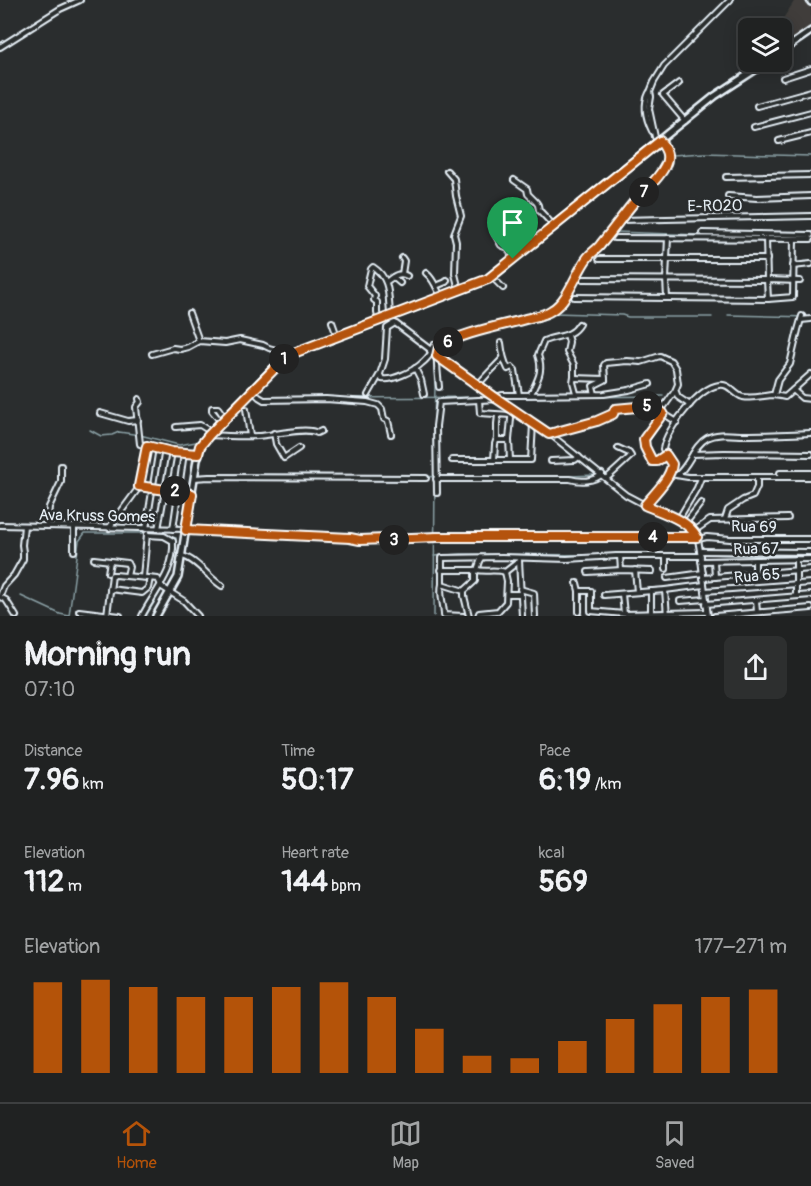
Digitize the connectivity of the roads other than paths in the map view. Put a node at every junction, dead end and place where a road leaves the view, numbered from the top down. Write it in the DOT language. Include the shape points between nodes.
graph roads {
  1 [pos="80,0"];
  2 [pos="730,0"];
  3 [pos="811,31"];
  4 [pos="792,44"];
  5 [pos="0,47"];
  6 [pos="811,69"];
  7 [pos="752,72"];
  8 [pos="783,78"];
  9 [pos="679,83"];
  10 [pos="811,91"];
  11 [pos="757,106"];
  12 [pos="811,112"];
  13 [pos="686,121"];
  14 [pos="754,127"];
  15 [pos="811,133"];
  16 [pos="657,139"];
  17 [pos="779,141"];
  18 [pos="447,171"];
  19 [pos="811,175"];
  20 [pos="726,177"];
  21 [pos="514,180"];
  22 [pos="728,196"];
  23 [pos="811,196"];
  24 [pos="811,216"];
  25 [pos="620,220"];
  26 [pos="554,227"];
  27 [pos="494,232"];
  28 [pos="702,233"];
  29 [pos="614,237"];
  30 [pos="802,237"];
  31 [pos="811,237"];
  32 [pos="668,238"];
  33 [pos="766,238"];
  34 [pos="794,239"];
  35 [pos="402,258"];
  36 [pos="667,258"];
  37 [pos="513,259"];
  38 [pos="598,259"];
  39 [pos="767,259"];
  40 [pos="811,264"];
  41 [pos="793,266"];
  42 [pos="426,273"];
  43 [pos="402,274"];
  44 [pos="407,276"];
  45 [pos="393,277"];
  46 [pos="492,277"];
  47 [pos="583,279"];
  48 [pos="666,279"];
  49 [pos="447,280"];
  50 [pos="767,280"];
  51 [pos="793,280"];
  52 [pos="801,281"];
  53 [pos="386,282"];
  54 [pos="400,283"];
  55 [pos="436,286"];
  56 [pos="503,288"];
  57 [pos="459,290"];
  58 [pos="441,297"];
  59 [pos="574,297"];
  60 [pos="667,298"];
  61 [pos="768,299"];
  62 [pos="189,313"];
  63 [pos="390,317"];
  64 [pos="811,319"];
  65 [pos="379,321"];
  66 [pos="332,322"];
  67 [pos="395,323"];
  68 [pos="579,324"];
  69 [pos="567,335"];
  70 [pos="337,336"];
  71 [pos="446,339"];
  72 [pos="199,341"];
  73 [pos="501,343"];
  74 [pos="431,351"];
  75 [pos="282,352"];
  76 [pos="152,354"];
  77 [pos="291,354"];
  78 [pos="437,356"];
  79 [pos="503,358"];
  80 [pos="284,359"];
  81 [pos="415,368"];
  82 [pos="380,374"];
  83 [pos="811,374"];
  84 [pos="574,378"];
  85 [pos="605,379"];
  86 [pos="650,384"];
  87 [pos="478,385"];
  88 [pos="439,387"];
  89 [pos="252,390"];
  90 [pos="793,390"];
  91 [pos="675,391"];
  92 [pos="576,393"];
  93 [pos="424,394"];
  94 [pos="519,394"];
  95 [pos="531,394"];
  96 [pos="595,394"];
  97 [pos="774,394"];
  98 [pos="368,395"];
  99 [pos="498,398"];
  100 [pos="139,399"];
  101 [pos="811,399"];
  102 [pos="479,400"];
  103 [pos="690,405"];
  104 [pos="513,408"];
  105 [pos="246,409"];
  106 [pos="661,410"];
  107 [pos="100,413"];
  108 [pos="498,415"];
  109 [pos="511,416"];
  110 [pos="138,420"];
  111 [pos="677,422"];
  112 [pos="533,423"];
  113 [pos="176,427"];
  114 [pos="321,432"];
  115 [pos="210,433"];
  116 [pos="274,433"];
  117 [pos="811,433"];
  118 [pos="391,434"];
  119 [pos="549,434"];
  120 [pos="250,436"];
  121 [pos="497,440"];
  122 [pos="509,440"];
  123 [pos="146,446"];
  124 [pos="298,447"];
  125 [pos="159,448"];
  126 [pos="618,448"];
  127 [pos="172,452"];
  128 [pos="184,453"];
  129 [pos="198,454"];
  130 [pos="692,454"];
  131 [pos="811,454"];
  132 [pos="666,455"];
  133 [pos="580,457"];
  134 [pos="452,460"];
  135 [pos="494,460"];
  136 [pos="510,460"];
  137 [pos="551,461"];
  138 [pos="61,466"];
  139 [pos="780,473"];
  140 [pos="602,474"];
  141 [pos="670,474"];
  142 [pos="677,475"];
  143 [pos="811,475"];
  144 [pos="701,477"];
  145 [pos="194,478"];
  146 [pos="426,478"];
  147 [pos="607,478"];
  148 [pos="757,478"];
  149 [pos="436,479"];
  150 [pos="139,486"];
  151 [pos="152,488"];
  152 [pos="165,490"];
  153 [pos="178,492"];
  154 [pos="437,493"];
  155 [pos="192,494"];
  156 [pos="701,503"];
  157 [pos="645,505"];
  158 [pos="788,518"];
  159 [pos="726,519"];
  160 [pos="678,520"];
  161 [pos="685,524"];
  162 [pos="0,525"];
  163 [pos="24,526"];
  164 [pos="47,526"];
  165 [pos="74,527"];
  166 [pos="109,528"];
  167 [pos="158,529"];
  168 [pos="173,529"];
  169 [pos="186,530"];
  170 [pos="147,531"];
  171 [pos="694,531"];
  172 [pos="697,538"];
  173 [pos="811,539"];
  174 [pos="74,551"];
  175 [pos="811,552"];
  176 [pos="182,556"];
  177 [pos="620,556"];
  178 [pos="701,556"];
  179 [pos="666,557"];
  180 [pos="483,558"];
  181 [pos="94,559"];
  182 [pos="519,559"];
  183 [pos="796,559"];
  184 [pos="811,559"];
  185 [pos="755,560"];
  186 [pos="110,561"];
  187 [pos="714,561"];
  188 [pos="666,569"];
  189 [pos="811,569"];
  190 [pos="441,570"];
  191 [pos="477,570"];
  192 [pos="621,570"];
  193 [pos="635,570"];
  194 [pos="652,571"];
  195 [pos="797,571"];
  196 [pos="504,572"];
  197 [pos="588,572"];
  198 [pos="108,573"];
  199 [pos="755,574"];
  200 [pos="167,575"];
  201 [pos="703,575"];
  202 [pos="128,576"];
  203 [pos="143,577"];
  204 [pos="715,577"];
  205 [pos="150,578"];
  206 [pos="667,578"];
  207 [pos="158,579"];
  208 [pos="577,583"];
  209 [pos="811,583"];
  210 [pos="442,584"];
  211 [pos="796,584"];
  212 [pos="704,585"];
  213 [pos="222,586"];
  214 [pos="164,588"];
  215 [pos="110,589"];
  216 [pos="665,590"];
  217 [pos="464,591"];
  218 [pos="520,591"];
  219 [pos="579,591"];
  220 [pos="651,591"];
  221 [pos="705,591"];
  222 [pos="637,592"];
  223 [pos="507,594"];
  224 [pos="622,594"];
  225 [pos="604,595"];
  226 [pos="811,595"];
  227 [pos="0,596"];
  228 [pos="796,596"];
  229 [pos="756,600"];
  230 [pos="680,601"];
  231 [pos="706,601"];
  232 [pos="811,608"];
  233 [pos="79,611"];
  234 [pos="579,612"];
  235 [pos="757,612"];
  236 [pos="624,614"];
  237 [pos="651,614"];
  238 [pos="707,614"];
  239 [pos="91,615"];
  240 [pos="107,615"];
  241 [pos="668,615"];
  242 [pos="16,616"];
  243 [pos="120,616"];
  244 [pos="142,616"];
  245 [pos="156,616"];
  246 [pos="198,616"];
  247 [pos="463,616"];
  248 [pos="469,616"];
  249 [pos="478,616"];
  250 [pos="522,616"];
  251 [pos="535,616"];
  252 [pos="716,616"];
  1 -- 5 [label="street"];
  2 -- 16 [label="street" via="664,66 654,82 649,109"];
  3 -- 4 [label="main road"];
  6 -- 8 [label="street"];
  7 -- 13 [label="main road"];
  9 -- 13 [label="street" via="663,95"];
  10 -- 11 [label="street"];
  12 -- 14 [label="street"];
  13 -- 16 [label="main road"];
  15 -- 17 [label="street"];
  16 -- 25 [label="street" via="667,152 665,166"];
  16 -- 26 [label="main road"];
  18 -- 57 [label="street" via="454,179 461,216 453,234"];
  19 -- 20 [label="street"];
  21 -- 26 [label="street" via="527,189"];
  22 -- 23 [label="street"];
  24 -- 25 [label="street, E-R020"];
  25 -- 78 [label="street" via="589,256 554,309 449,342 439,347"];
  26 -- 37 [label="main road"];
  27 -- 37 [label="street"];
  28 -- 30 [label="street"];
  29 -- 32 [label="street"];
  30 -- 31 [label="street"];
  30 -- 34 [label="street"];
  32 -- 33 [label="street"];
  32 -- 36 [label="street"];
  33 -- 34 [label="street"];
  33 -- 39 [label="street"];
  34 -- 41 [label="street"];
  35 -- 43 [label="street"];
  36 -- 38 [label="street"];
  36 -- 39 [label="street"];
  36 -- 48 [label="street"];
  37 -- 46 [label="main road"];
  39 -- 50 [label="street"];
  40 -- 41 [label="street"];
  41 -- 51 [label="street"];
  42 -- 55 [label="street"];
  43 -- 44 [label="street"];
  43 -- 45 [label="street"];
  45 -- 53 [label="street"];
  45 -- 54 [label="street"];
  46 -- 56 [label="street"];
  46 -- 57 [label="main road"];
  47 -- 48 [label="street"];
  48 -- 50 [label="street"];
  48 -- 60 [label="street"];
  49 -- 55 [label="street"];
  50 -- 51 [label="street"];
  50 -- 61 [label="street"];
  51 -- 52 [label="street"];
  51 -- 61 [label="street" via="794,297"];
  53 -- 63 [label="street"];
  53 -- 65 [label="street" via="372,268 367,286 377,302"];
  55 -- 58 [label="street"];
  57 -- 58 [label="main road"];
  58 -- 63 [label="main road"];
  59 -- 60 [label="street"];
  60 -- 61 [label="street"];
  62 -- 72 [label="street"];
  63 -- 65 [label="main road"];
  63 -- 67 [label="street"];
  64 -- 97 [label="street" via="802,318 790,364 778,380"];
  65 -- 70 [label="main road"];
  66 -- 70 [label="street"];
  67 -- 74 [label="street"];
  67 -- 82 [label="street" via="387,328"];
  68 -- 69 [label="street"];
  69 -- 84 [label="street"];
  69 -- 95 [label="street" via="543,342 538,355 541,370"];
  70 -- 77 [label="main road"];
  71 -- 74 [label="street"];
  72 -- 75 [label="street" via="240,340"];
  72 -- 76 [label="street"];
  73 -- 79 [label="street"];
  74 -- 78 [label="street"];
  74 -- 81 [label="street"];
  75 -- 77 [label="street"];
  75 -- 80 [label="street"];
  77 -- 80 [label="main road"];
  78 -- 87 [label="street"];
  78 -- 88 [label="street"];
  79 -- 87 [label="street"];
  79 -- 94 [label="street" via="508,369 515,370"];
  80 -- 89 [label="main road"];
  81 -- 82 [label="street" via="391,379 382,379"];
  81 -- 93 [label="street"];
  82 -- 98 [label="street"];
  83 -- 90 [label="street"];
  84 -- 85 [label="street"];
  84 -- 92 [label="street"];
  85 -- 91 [label="street" via="606,363 641,362 660,356 671,361 676,369"];
  85 -- 96 [label="street" via="594,386"];
  86 -- 96 [label="street"];
  87 -- 99 [label="street"];
  89 -- 115 [label="main road"];
  89 -- 118 [label="street" via="264,399 367,402 382,409"];
  90 -- 97 [label="street" via="785,397"];
  90 -- 101 [label="street" via="802,398"];
  91 -- 103 [label="street"];
  91 -- 106 [label="street"];
  92 -- 95 [label="street"];
  92 -- 96 [label="street"];
  94 -- 95 [label="street"];
  94 -- 99 [label="street"];
  97 -- 103 [label="street" via="749,398 718,385 698,395"];
  99 -- 102 [label="street"];
  99 -- 104 [label="street"];
  100 -- 110 [label="street"];
  102 -- 108 [label="street" via="480,413"];
  102 -- 149 [label="street" via="438,403"];
  103 -- 111 [label="street"];
  104 -- 109 [label="street"];
  104 -- 112 [label="street"];
  105 -- 120 [label="street"];
  106 -- 111 [label="street"];
  106 -- 119 [label="street" via="648,406 615,409 613,414 597,421"];
  106 -- 132 [label="street" via="644,442 652,462"];
  107 -- 110 [label="street"];
  108 -- 109 [label="street"];
  108 -- 121 [label="street"];
  109 -- 122 [label="street"];
  110 -- 123 [label="street" via="139,444"];
  111 -- 132 [label="street" via="663,447"];
  112 -- 119 [label="street"];
  112 -- 136 [label="street" via="531,460"];
  113 -- 115 [label="street" via="200,425"];
  114 -- 116 [label="street"];
  115 -- 120 [label="street"];
  115 -- 129 [label="main road"];
  116 -- 120 [label="street"];
  116 -- 124 [label="street" via="284,458"];
  117 -- 130 [label="street" via="710,436"];
  119 -- 133 [label="street"];
  121 -- 122 [label="street"];
  121 -- 135 [label="street"];
  122 -- 136 [label="street"];
  123 -- 125 [label="street"];
  123 -- 150 [label="street"];
  125 -- 127 [label="street"];
  125 -- 151 [label="street"];
  126 -- 147 [label="street" via="632,456"];
  127 -- 128 [label="street"];
  127 -- 152 [label="street"];
  128 -- 129 [label="street"];
  128 -- 153 [label="street"];
  129 -- 145 [label="main road"];
  130 -- 131 [label="street"];
  130 -- 142 [label="street"];
  132 -- 141 [label="street" via="672,464"];
  133 -- 137 [label="street"];
  133 -- 140 [label="street"];
  134 -- 135 [label="street"];
  135 -- 136 [label="street"];
  138 -- 164 [label="street" via="61,482 49,507"];
  139 -- 143 [label="street"];
  140 -- 147 [label="street"];
  140 -- 149 [label="street" via="596,479 579,481"];
  141 -- 142 [label="street"];
  141 -- 157 [label="street"];
  142 -- 144 [label="street"];
  143 -- 148 [label="street"];
  144 -- 148 [label="street"];
  144 -- 160 [label="street"];
  145 -- 146 [label="street"];
  145 -- 155 [label="main road"];
  147 -- 157 [label="street"];
  148 -- 159 [label="street" via="753,496 728,510"];
  149 -- 154 [label="street"];
  150 -- 151 [label="street"];
  150 -- 166 [label="street"];
  151 -- 152 [label="street"];
  151 -- 170 [label="street"];
  152 -- 153 [label="street"];
  152 -- 167 [label="street"];
  153 -- 155 [label="street"];
  153 -- 168 [label="street"];
  155 -- 169 [label="main road"];
  156 -- 161 [label="street"];
  157 -- 160 [label="street"];
  158 -- 159 [label="street"];
  159 -- 171 [label="street" via="708,521"];
  160 -- 161 [label="street"];
  161 -- 171 [label="street"];
  162 -- 163 [label="street, Ava Kruss Gomes"];
  163 -- 164 [label="street, Ava Kruss Gomes"];
  163 -- 227 [label="street" via="23,560"];
  164 -- 165 [label="street, Ava Kruss Gomes"];
  165 -- 166 [label="street, Ava Kruss Gomes"];
  165 -- 174 [label="street"];
  166 -- 170 [label="street, Ava Kruss Gomes"];
  167 -- 168 [label="street, Ava Kruss Gomes"];
  167 -- 170 [label="street, Ava Kruss Gomes"];
  168 -- 169 [label="street, Ava Kruss Gomes"];
  169 -- 172 [label="street, Ava Kruss Gomes" via="360,540"];
  169 -- 176 [label="main road"];
  170 -- 200 [label="street" via="173,541"];
  170 -- 203 [label="street"];
  171 -- 172 [label="street"];
  172 -- 173 [label="street, Rua 69"];
  172 -- 178 [label="street"];
  175 -- 178 [label="street"];
  176 -- 213 [label="street"];
  176 -- 214 [label="main road" via="178,576"];
  177 -- 179 [label="street"];
  177 -- 182 [label="street"];
  177 -- 192 [label="street"];
  178 -- 179 [label="street"];
  178 -- 187 [label="street, Rua 67"];
  178 -- 201 [label="street"];
  179 -- 188 [label="street"];
  180 -- 182 [label="street"];
  180 -- 190 [label="street" via="443,557"];
  180 -- 191 [label="street"];
  181 -- 186 [label="street"];
  182 -- 196 [label="street"];
  182 -- 218 [label="street"];
  183 -- 184 [label="street, Rua 67"];
  183 -- 185 [label="street, Rua 67"];
  183 -- 195 [label="street"];
  185 -- 187 [label="street, Rua 67"];
  185 -- 199 [label="street"];
  186 -- 198 [label="street"];
  186 -- 202 [label="street" via="127,563"];
  187 -- 204 [label="street"];
  189 -- 195 [label="street"];
  190 -- 191 [label="street"];
  190 -- 210 [label="street"];
  191 -- 196 [label="street"];
  191 -- 217 [label="street" via="475,582"];
  192 -- 193 [label="street"];
  192 -- 197 [label="street"];
  193 -- 194 [label="street"];
  193 -- 222 [label="street"];
  195 -- 199 [label="street"];
  195 -- 211 [label="street"];
  196 -- 223 [label="street"];
  199 -- 204 [label="street"];
  200 -- 207 [label="street"];
  200 -- 214 [label="street"];
  201 -- 204 [label="street"];
  201 -- 206 [label="street"];
  201 -- 212 [label="street"];
  202 -- 203 [label="street"];
  202 -- 215 [label="street" via="112,575"];
  203 -- 205 [label="street"];
  205 -- 207 [label="street"];
  205 -- 215 [label="street" via="142,593"];
  207 -- 214 [label="street"];
  208 -- 219 [label="street"];
  209 -- 211 [label="street, Rua 65"];
  210 -- 217 [label="street"];
  210 -- 247 [label="street" via="444,615"];
  211 -- 221 [label="street, Rua 65"];
  211 -- 228 [label="street"];
  212 -- 216 [label="street"];
  212 -- 221 [label="street"];
  214 -- 244 [label="street"];
  214 -- 245 [label="main road"];
  214 -- 246 [label="street"];
  215 -- 240 [label="street"];
  216 -- 220 [label="street"];
  216 -- 241 [label="street"];
  217 -- 248 [label="street"];
  218 -- 223 [label="street"];
  218 -- 250 [label="street"];
  218 -- 251 [label="street" via="534,592"];
  219 -- 234 [label="street"];
  219 -- 236 [label="street" via="591,591 591,611"];
  220 -- 222 [label="street"];
  220 -- 237 [label="street"];
  221 -- 231 [label="street"];
  222 -- 224 [label="street"];
  223 -- 249 [label="street" via="498,611"];
  224 -- 225 [label="street"];
  224 -- 236 [label="street"];
  226 -- 228 [label="street"];
  227 -- 242 [label="street"];
  228 -- 229 [label="street"];
  229 -- 231 [label="street"];
  229 -- 235 [label="street"];
  230 -- 231 [label="street"];
  231 -- 238 [label="street"];
  232 -- 235 [label="street"];
  233 -- 239 [label="street"];
  235 -- 252 [label="street"];
  236 -- 237 [label="street"];
  237 -- 241 [label="street"];
  238 -- 241 [label="street"];
  239 -- 240 [label="street"];
  240 -- 243 [label="street"];
}
